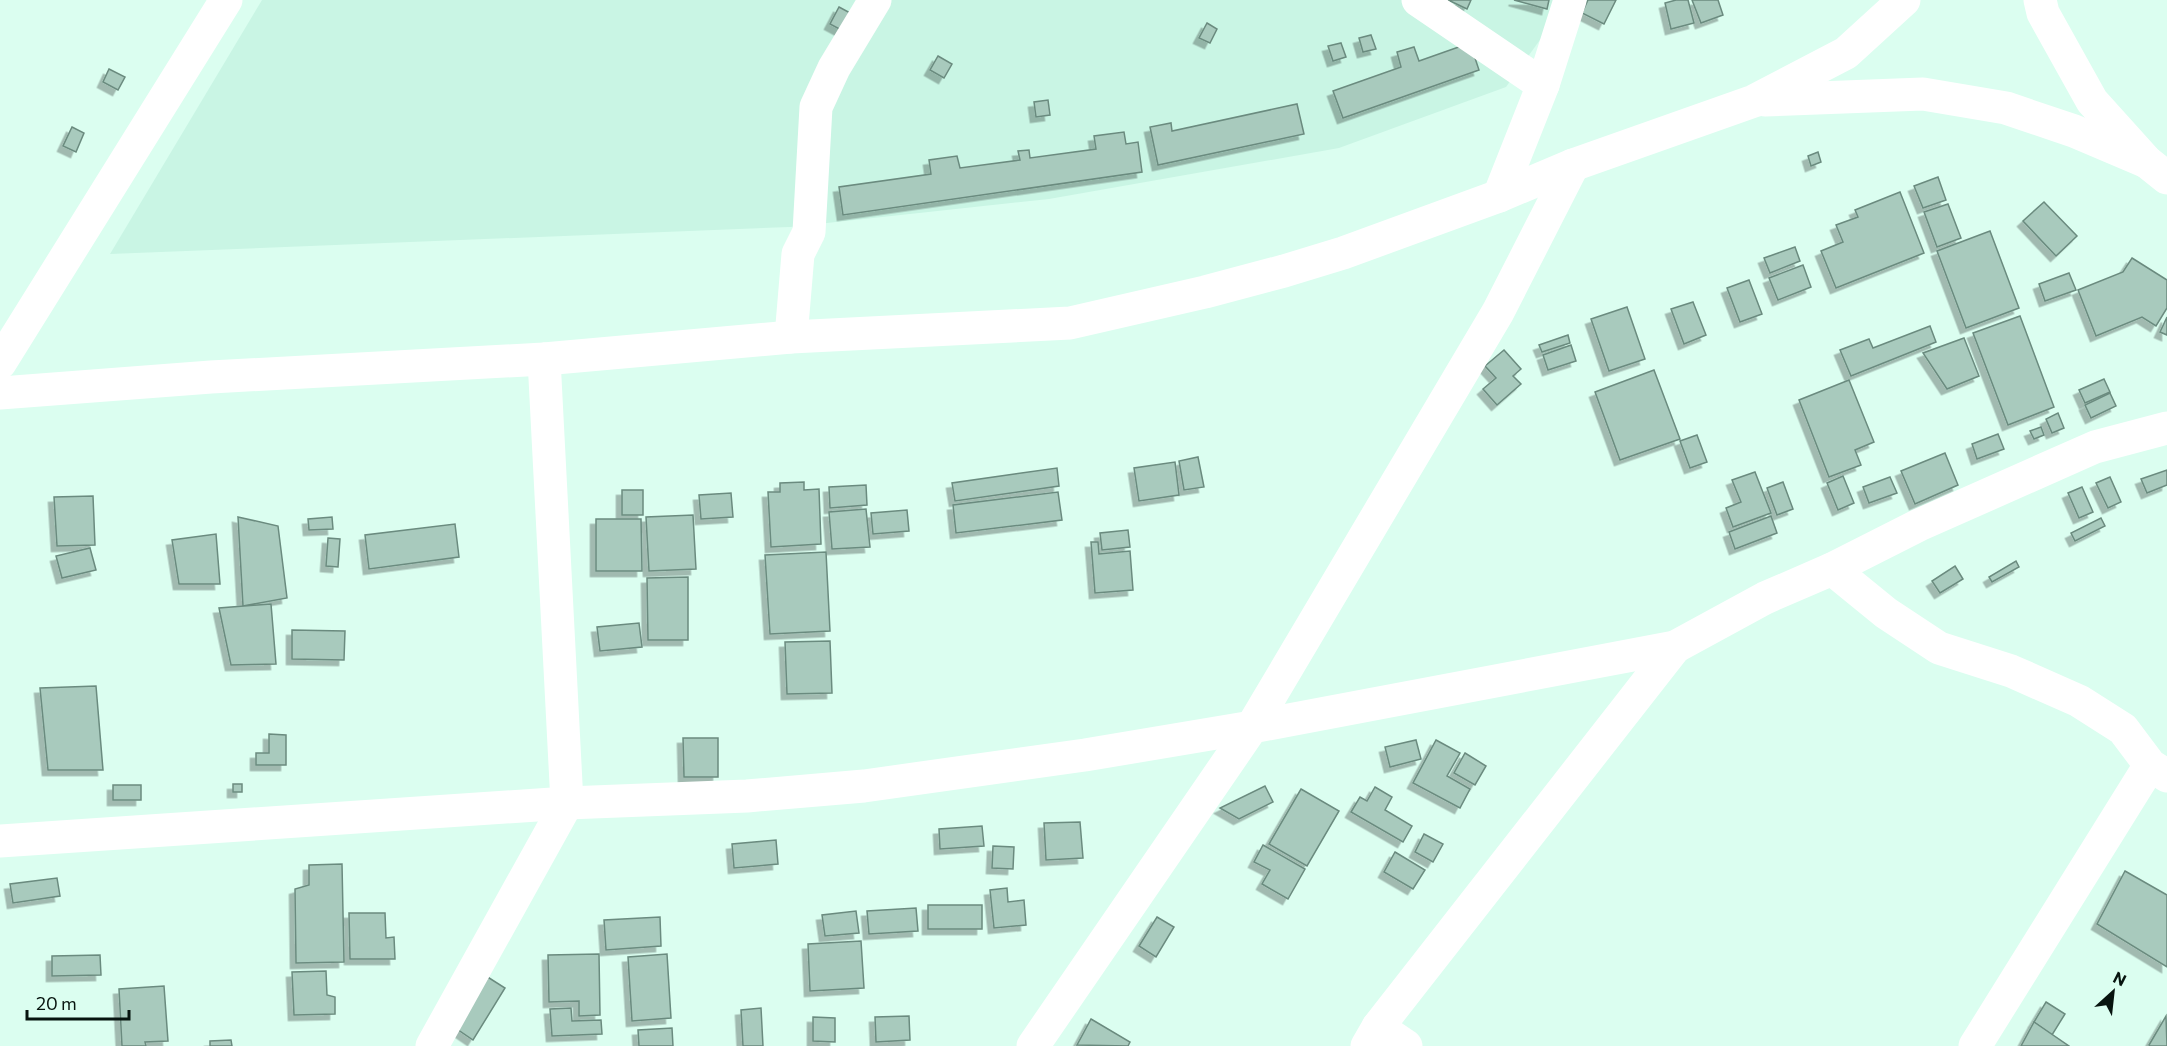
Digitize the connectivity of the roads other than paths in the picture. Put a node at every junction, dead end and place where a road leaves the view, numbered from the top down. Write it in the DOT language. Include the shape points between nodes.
graph roads {
  1 [pos="226,0"];
  2 [pos="875,0"];
  3 [pos="1418,0"];
  4 [pos="1570,0"];
  5 [pos="1904,0"];
  6 [pos="2040,0"];
  7 [pos="1543,85"];
  8 [pos="1754,101"];
  9 [pos="1573,165"];
  10 [pos="2157,170"];
  11 [pos="1499,196"];
  12 [pos="791,337"];
  13 [pos="544,359"];
  14 [pos="0,363"];
  15 [pos="0,393"];
  16 [pos="2167,429"];
  17 [pos="1832,569"];
  18 [pos="1675,647"];
  19 [pos="1252,727"];
  20 [pos="2159,770"];
  21 [pos="567,803"];
  22 [pos="0,841"];
  23 [pos="1372,1037"];
  24 [pos="432,1046"];
  25 [pos="1033,1046"];
  26 [pos="1407,1046"];
  27 [pos="1975,1046"];
  1 -- 14 [label="street"];
  2 -- 12 [label="street" via="834,68 816,107 809,232 798,254"];
  3 -- 7 [label="street"];
  4 -- 7 [label="street"];
  5 -- 8 [label="street" via="1846,53"];
  6 -- 10 [label="street" via="2043,14 2092,100"];
  7 -- 11 [label="street"];
  8 -- 9 [label="street"];
  8 -- 10 [label="street" via="1923,94 2006,108 2074,131"];
  9 -- 11 [label="street"];
  9 -- 19 [label="street" via="1497,312"];
  11 -- 12 [label="street" via="1284,272 1070,323"];
  12 -- 13 [label="street"];
  13 -- 15 [label="street"];
  13 -- 21 [label="street"];
  16 -- 17 [label="street" via="2095,447 1919,525"];
  17 -- 18 [label="street" via="1765,598"];
  17 -- 20 [label="street" via="1886,613 1940,648 2012,671 2079,701 2123,729"];
  18 -- 19 [label="street"];
  18 -- 23 [label="street"];
  19 -- 21 [label="street" via="864,786 747,796"];
  19 -- 25 [label="street"];
  20 -- 27 [label="street"];
  21 -- 22 [label="street"];
  21 -- 24 [label="street"];
  23 -- 26 [label="street"];
}
